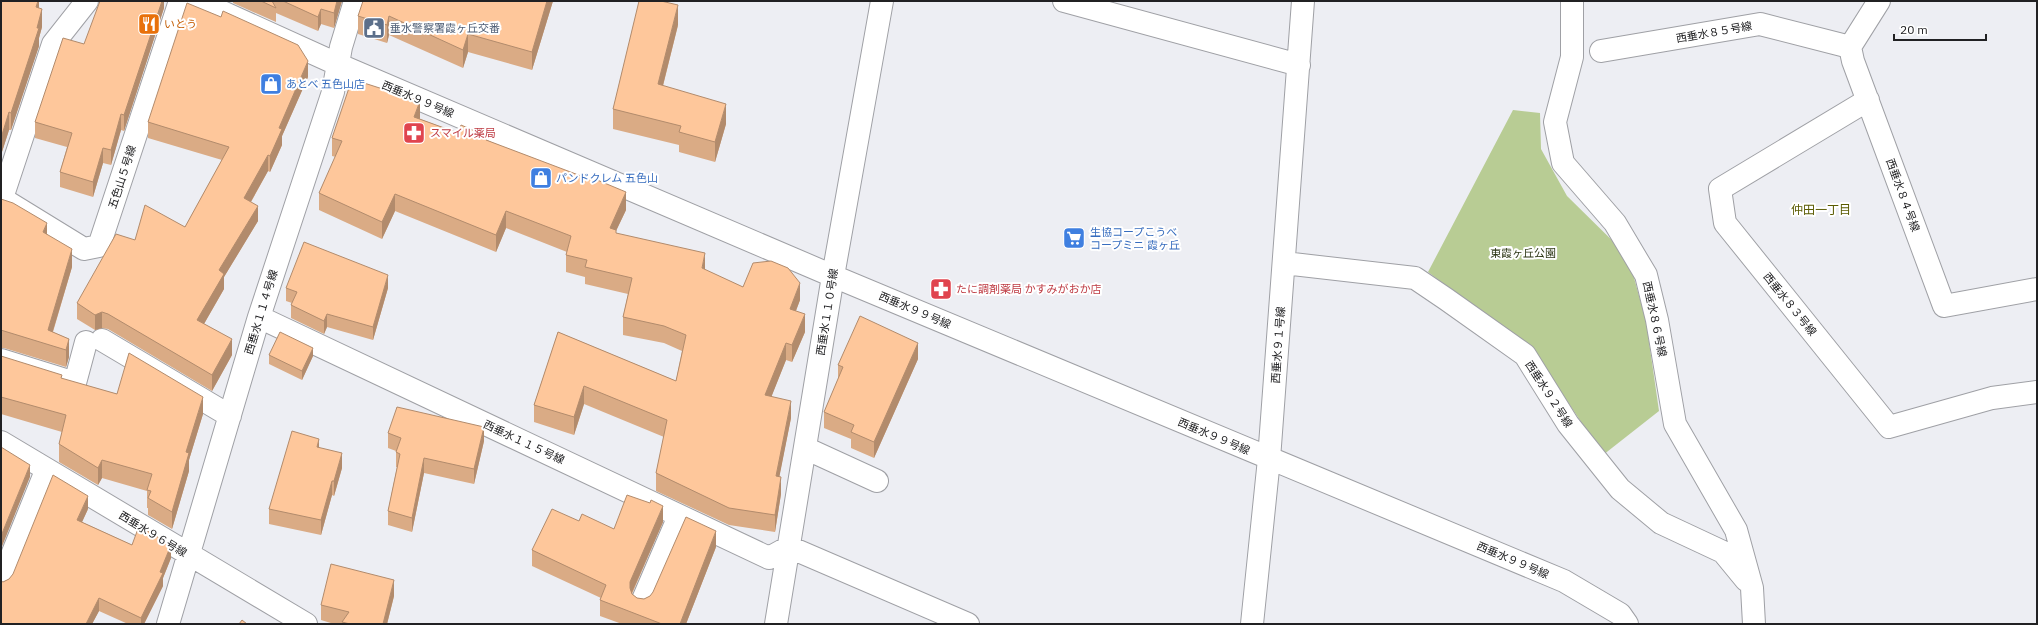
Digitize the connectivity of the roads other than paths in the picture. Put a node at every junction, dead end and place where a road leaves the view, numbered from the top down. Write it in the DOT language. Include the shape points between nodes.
graph roads {
  1 [pos="87,1"];
  2 [pos="180,1"];
  3 [pos="198,1"];
  4 [pos="355,1"];
  5 [pos="882,1"];
  6 [pos="1064,1"];
  7 [pos="1303,1"];
  8 [pos="1572,1"];
  9 [pos="1879,1"];
  10 [pos="1850,47"];
  11 [pos="1601,51"];
  12 [pos="337,64"];
  13 [pos="1299,66"];
  14 [pos="1868,100"];
  15 [pos="2,198"];
  16 [pos="1284,263"];
  17 [pos="833,276"];
  18 [pos="2037,289"];
  19 [pos="259,317"];
  20 [pos="1,360"];
  21 [pos="2037,392"];
  22 [pos="230,416"];
  23 [pos="1,442"];
  24 [pos="805,448"];
  25 [pos="1269,459"];
  26 [pos="46,471"];
  27 [pos="877,481"];
  28 [pos="679,516"];
  29 [pos="789,547"];
  30 [pos="189,554"];
  31 [pos="1,582"];
  32 [pos="1752,588"];
  33 [pos="642,602"];
  34 [pos="168,624"];
  35 [pos="306,624"];
  36 [pos="776,624"];
  37 [pos="968,624"];
  38 [pos="1252,624"];
  39 [pos="1627,624"];
  40 [pos="1754,624"];
  1 -- 15 [label="street" via="53,44"];
  2 -- 15 [label="street, 五色山５号線" via="98,246 84,250"];
  3 -- 12 [label="street, 西垂水９９号線"];
  4 -- 12 [label="street, 西垂水１１４号線"];
  5 -- 17 [label="street, 西垂水１１０号線"];
  6 -- 13 [label="street"];
  7 -- 13 [label="street, 西垂水９１号線"];
  8 -- 32 [label="street, 西垂水８６号線" via="1572,56 1555,122 1563,164 1615,223 1646,275 1657,320 1675,424 1736,530"];
  9 -- 10 [label="street"];
  10 -- 11 [label="street, 西垂水８５号線" via="1760,24"];
  10 -- 14 [label="street, 西垂水８４号線" via="1852,61"];
  12 -- 17 [label="street, 西垂水９９号線"];
  12 -- 19 [label="street, 西垂水１１４号線" via="333,92"];
  13 -- 16 [label="street, 西垂水９１号線"];
  14 -- 18 [label="street, 西垂水８４号線" via="1944,306"];
  14 -- 21 [label="street, 西垂水８３号線" via="1720,189 1725,223 1889,427 1992,398"];
  16 -- 25 [label="street, 西垂水９１号線"];
  16 -- 32 [label="street, 西垂水９２号線" via="1415,278 1446,299 1524,355 1568,424 1620,489 1662,523 1723,552"];
  17 -- 24 [label="street, 西垂水１１０号線"];
  17 -- 25 [label="street, 西垂水９９号線"];
  19 -- 22 [label="street, 西垂水１１４号線"];
  19 -- 28 [label="street, 西垂水１１５号線"];
  20 -- 22 [label="street" via="75,383 94,341"];
  22 -- 30 [label="street, 西垂水１１４号線"];
  23 -- 26 [label="street, 西垂水９６号線"];
  24 -- 27 [label="street"];
  24 -- 29 [label="street, 西垂水１１０号線"];
  25 -- 38 [label="street, 西垂水９１号線"];
  25 -- 39 [label="street, 西垂水９９号線" via="1564,581 1620,614"];
  26 -- 30 [label="street, 西垂水９６号線"];
  26 -- 31 [label="street"];
  28 -- 29 [label="street, 西垂水１１５号線" via="769,558"];
  28 -- 33 [label="street"];
  29 -- 36 [label="street, 西垂水１１０号線"];
  29 -- 37 [label="street"];
  30 -- 34 [label="street, 西垂水１１４号線"];
  30 -- 35 [label="street, 西垂水９６号線"];
  32 -- 40 [label="street, 西垂水８６号線"];
}
